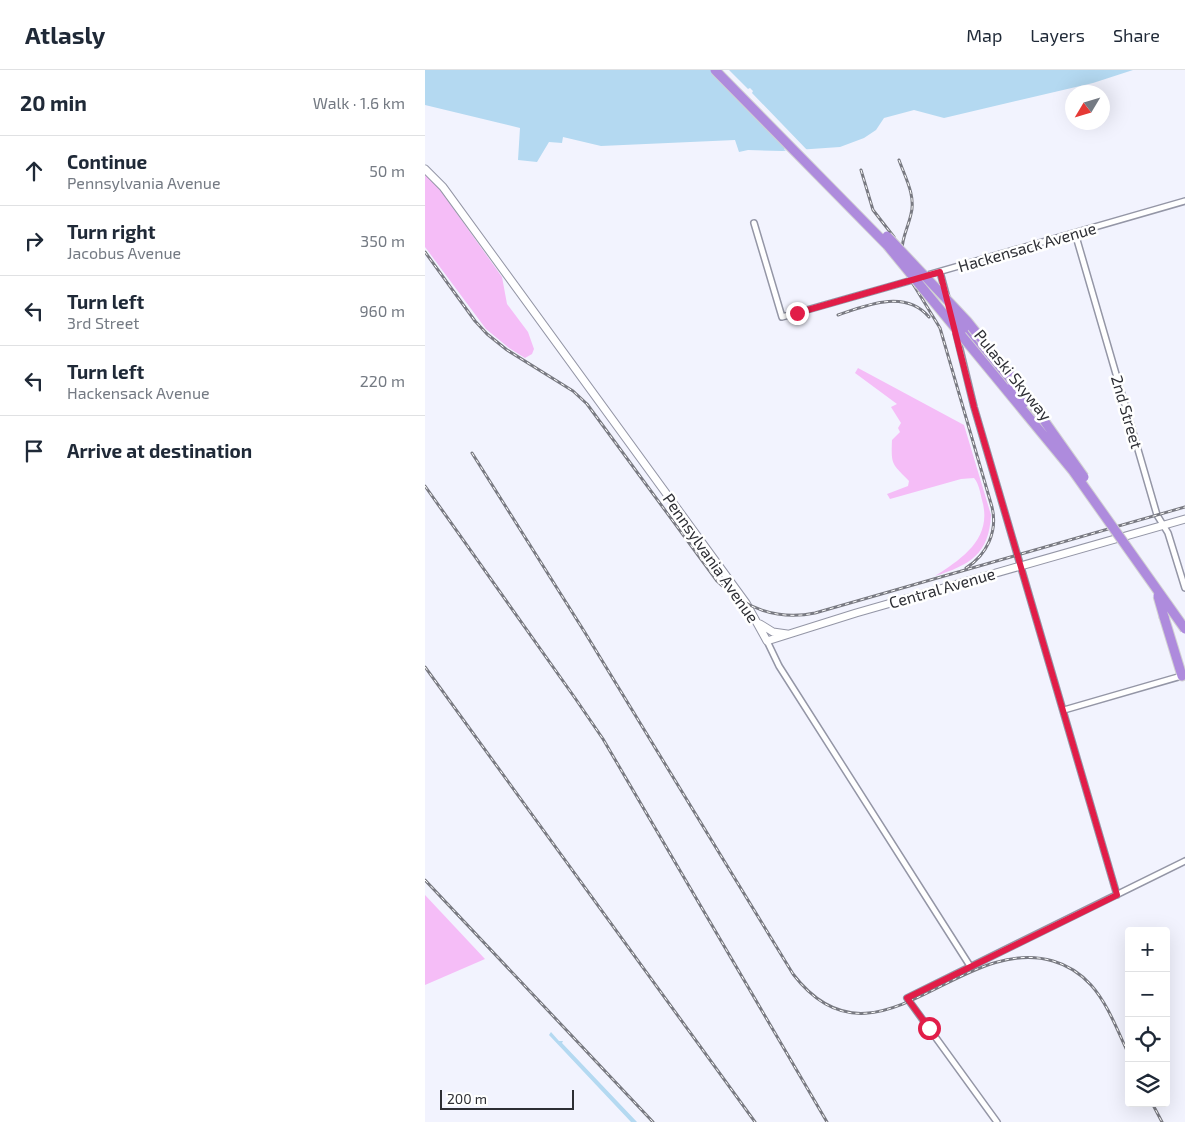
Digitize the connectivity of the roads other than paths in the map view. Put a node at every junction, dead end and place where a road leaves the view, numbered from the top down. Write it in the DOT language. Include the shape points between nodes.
graph roads {
  1 [pos="715,70"];
  2 [pos="723,70"];
  3 [pos="425,168"];
  4 [pos="1185,200"];
  5 [pos="754,223"];
  6 [pos="1075,232"];
  7 [pos="911,261"];
  8 [pos="940,272"];
  9 [pos="910,273"];
  10 [pos="964,328"];
  11 [pos="1185,519"];
  12 [pos="1163,525"];
  13 [pos="1020,566"];
  14 [pos="1185,588"];
  15 [pos="756,620"];
  16 [pos="1185,620"];
  17 [pos="1185,629"];
  18 [pos="787,634"];
  19 [pos="767,641"];
  20 [pos="1183,676"];
  21 [pos="1064,710"];
  22 [pos="1185,861"];
  23 [pos="1117,895"];
  24 [pos="970,966"];
  25 [pos="997,1122"];
  1 -- 9 [label="highway, Pulaski Skyway, bridge" via="887,245"];
  2 -- 7 [label="highway, Pulaski Skyway, bridge"];
  3 -- 15 [label="main road, Pennsylvania Avenue" via="443,187"];
  4 -- 6 [label="street, Hackensack Avenue"];
  5 -- 8 [label="street, Hackensack Avenue" via="782,317"];
  6 -- 8 [label="street, Hackensack Avenue"];
  6 -- 12 [label="street, 2nd Street" via="1157,515"];
  7 -- 10 [label="highway, bridge"];
  7 -- 16 [label="highway, Pulaski Skyway, bridge" via="967,321 1026,395"];
  8 -- 13 [label="street" via="974,407"];
  9 -- 10 [label="highway, bridge"];
  9 -- 17 [label="highway, Pulaski Skyway, bridge" via="1073,471"];
  10 -- 20 [label="highway, bridge" via="1064,454 1140,561 1154,584"];
  11 -- 12 [label="main road, Central Avenue"];
  12 -- 13 [label="main road, Central Avenue"];
  12 -- 14 [label="street, 2nd Street"];
  13 -- 18 [label="main road, Central Avenue"];
  13 -- 21 [label="street"];
  15 -- 18 [label="main road" via="768,630"];
  15 -- 19 [label="main road, Pennsylvania Avenue"];
  18 -- 19 [label="main road, Central Avenue"];
  19 -- 24 [label="street, Pennsylvania Avenue" via="779,666"];
  20 -- 21 [label="street"];
  21 -- 23 [label="street"];
  22 -- 23 [label="street"];
  23 -- 24 [label="street"];
  24 -- 25 [label="street" via="907,998"];
}
